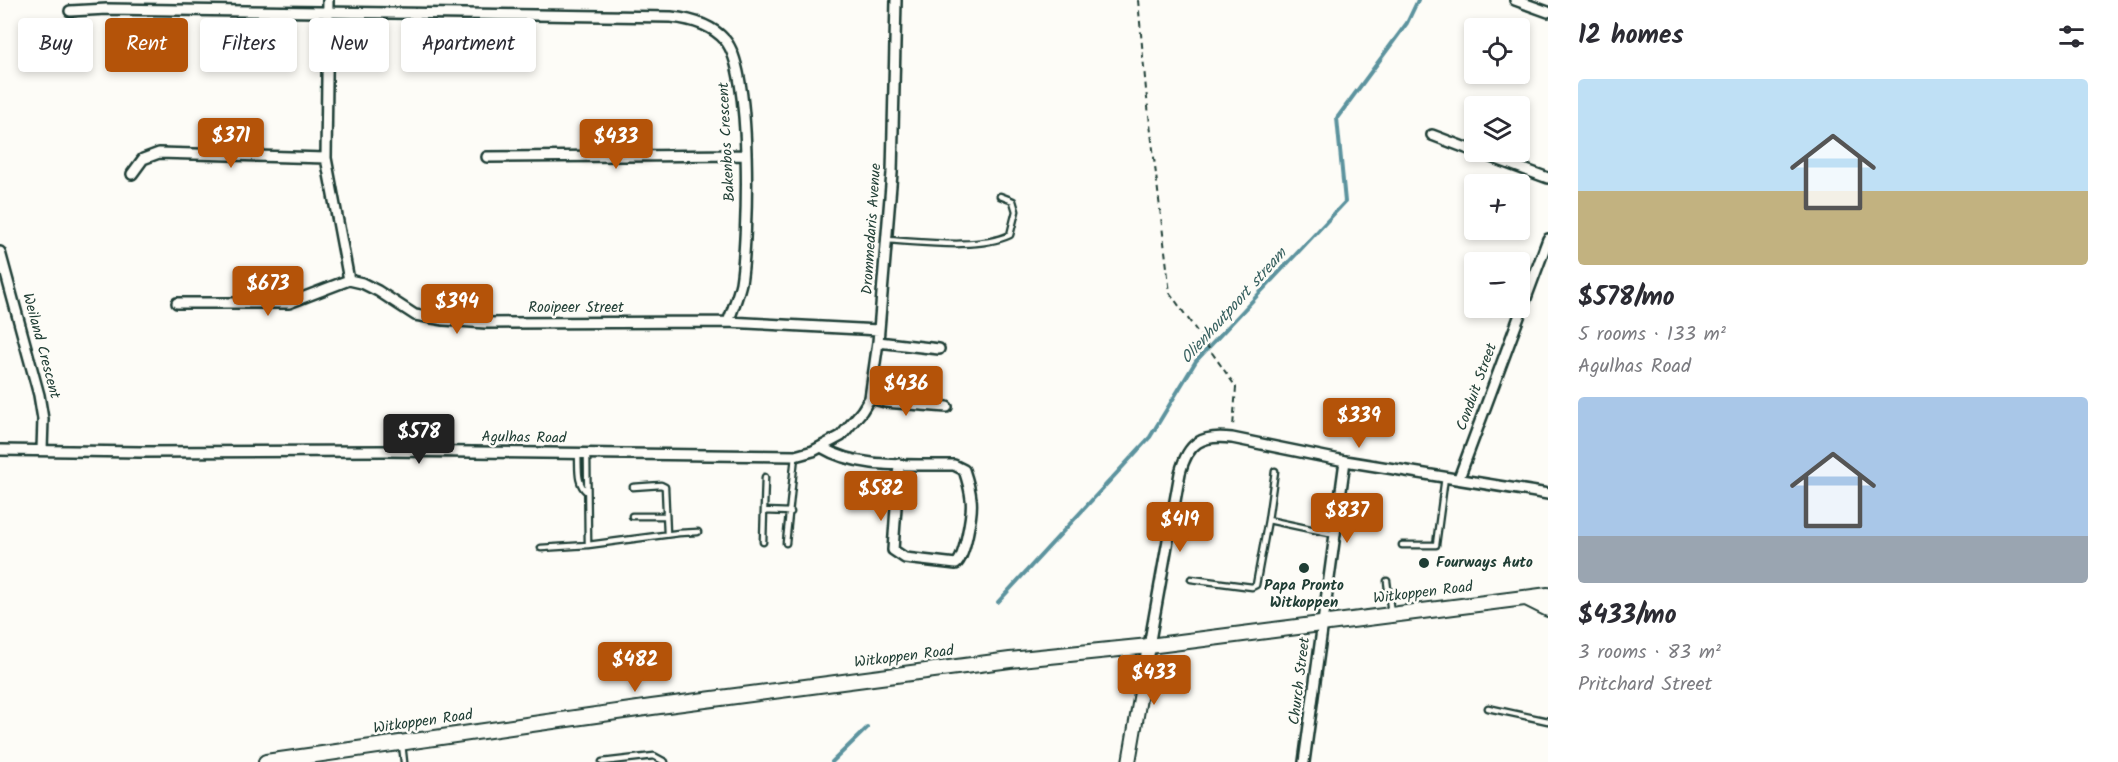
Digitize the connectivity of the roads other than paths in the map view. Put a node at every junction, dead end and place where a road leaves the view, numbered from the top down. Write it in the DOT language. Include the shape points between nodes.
graph roads {
  1 [pos="328,0"];
  2 [pos="896,0"];
  3 [pos="1515,0"];
  4 [pos="70,11"];
  5 [pos="328,12"];
  6 [pos="1548,12"];
  7 [pos="1432,135"];
  8 [pos="1464,147"];
  9 [pos="745,155"];
  10 [pos="487,157"];
  11 [pos="326,158"];
  12 [pos="1505,162"];
  13 [pos="132,174"];
  14 [pos="1548,178"];
  15 [pos="1000,196"];
  16 [pos="1548,239"];
  17 [pos="886,240"];
  18 [pos="0,252"];
  19 [pos="349,280"];
  20 [pos="177,303"];
  21 [pos="729,322"];
  22 [pos="879,330"];
  23 [pos="878,342"];
  24 [pos="939,349"];
  25 [pos="870,398"];
  26 [pos="947,406"];
  27 [pos="825,445"];
  28 [pos="0,450"];
  29 [pos="42,450"];
  30 [pos="582,454"];
  31 [pos="795,456"];
  32 [pos="1345,461"];
  33 [pos="899,464"];
  34 [pos="1275,471"];
  35 [pos="765,477"];
  36 [pos="1445,477"];
  37 [pos="1459,478"];
  38 [pos="633,487"];
  39 [pos="587,492"];
  40 [pos="1548,494"];
  41 [pos="764,511"];
  42 [pos="791,512"];
  43 [pos="632,516"];
  44 [pos="666,516"];
  45 [pos="1268,520"];
  46 [pos="698,532"];
  47 [pos="667,534"];
  48 [pos="1334,534"];
  49 [pos="763,542"];
  50 [pos="786,543"];
  51 [pos="588,545"];
  52 [pos="1402,545"];
  53 [pos="541,548"];
  54 [pos="1191,579"];
  55 [pos="1387,581"];
  56 [pos="1548,595"];
  57 [pos="1526,598"];
  58 [pos="1548,609"];
  59 [pos="1391,614"];
  60 [pos="1322,624"];
  61 [pos="1149,646"];
  62 [pos="1488,708"];
  63 [pos="1548,721"];
  64 [pos="402,742"];
  65 [pos="266,762"];
  66 [pos="404,762"];
  67 [pos="602,762"];
  68 [pos="665,762"];
  69 [pos="1128,762"];
  70 [pos="1304,762"];
  1 -- 5 [label="street"];
  2 -- 17 [label="street, Drommedaris Avenue" via="893,149"];
  3 -- 6 [label="street"];
  4 -- 5 [label="street, Bakenbos Crescent"];
  5 -- 9 [label="street, Bakenbos Crescent" via="671,16 696,22 725,40 736,64"];
  5 -- 11 [label="street"];
  7 -- 8 [label="street"];
  9 -- 10 [label="street"];
  9 -- 21 [label="street, Bakenbos Crescent" via="743,261"];
  11 -- 13 [label="street" via="159,153 143,159"];
  11 -- 19 [label="street"];
  12 -- 14 [label="street"];
  15 -- 17 [label="lane" via="1013,201 1016,211 1010,235 990,242"];
  16 -- 37 [label="street, Conduit Street"];
  17 -- 22 [label="street, Drommedaris Avenue"];
  18 -- 29 [label="street, Weiland Crescent" via="39,395"];
  19 -- 20 [label="street" via="289,303"];
  19 -- 21 [label="street, Rooipeer Street" via="378,291 415,315 444,320"];
  21 -- 22 [label="street, Rooipeer Street"];
  22 -- 23 [label="street, Drommedaris Avenue"];
  23 -- 24 [label="street"];
  23 -- 25 [label="street, Drommedaris Avenue"];
  25 -- 26 [label="street"];
  25 -- 27 [label="street, Drommedaris Avenue" via="841,436"];
  27 -- 31 [label="street, Agulhas Road"];
  27 -- 33 [label="street" via="841,458"];
  28 -- 29 [label="street, Agulhas Road"];
  29 -- 30 [label="street, Agulhas Road"];
  30 -- 31 [label="street, Agulhas Road"];
  30 -- 39 [label="lane"];
  30 -- 39 [label="lane" via="579,483"];
  31 -- 42 [label="lane"];
  32 -- 36 [label="street"];
  32 -- 48 [label="street, Church Street"];
  32 -- 61 [label="street" via="1217,436 1200,441 1186,454"];
  33 -- 33 [label="street" via="954,465 964,470 972,501 963,551 956,564 905,558 893,550"];
  34 -- 45 [label="lane"];
  35 -- 41 [label="lane"];
  36 -- 37 [label="street"];
  36 -- 52 [label="lane" via="1436,545"];
  37 -- 40 [label="street"];
  38 -- 44 [label="lane" via="663,486"];
  39 -- 51 [label="lane"];
  41 -- 42 [label="lane"];
  41 -- 49 [label="lane"];
  42 -- 50 [label="lane"];
  43 -- 44 [label="lane"];
  44 -- 47 [label="lane"];
  45 -- 48 [label="lane"];
  45 -- 54 [label="lane" via="1256,585"];
  46 -- 47 [label="lane"];
  47 -- 51 [label="lane"];
  48 -- 60 [label="street, Church Street"];
  51 -- 53 [label="lane"];
  55 -- 59 [label="lane"];
  56 -- 57 [label="main road, Witkoppen Road"];
  57 -- 58 [label="main road"];
  57 -- 59 [label="main road, Witkoppen Road"];
  59 -- 60 [label="main road, Witkoppen Road"];
  60 -- 61 [label="main road, Witkoppen Road"];
  60 -- 70 [label="street, Church Street"];
  61 -- 64 [label="main road, Witkoppen Road" via="1010,660"];
  61 -- 69 [label="street"];
  62 -- 63 [label="lane"];
  64 -- 65 [label="main road, Witkoppen Road"];
  64 -- 66 [label="lane"];
  67 -- 68 [label="lane" via="654,756"];
}
